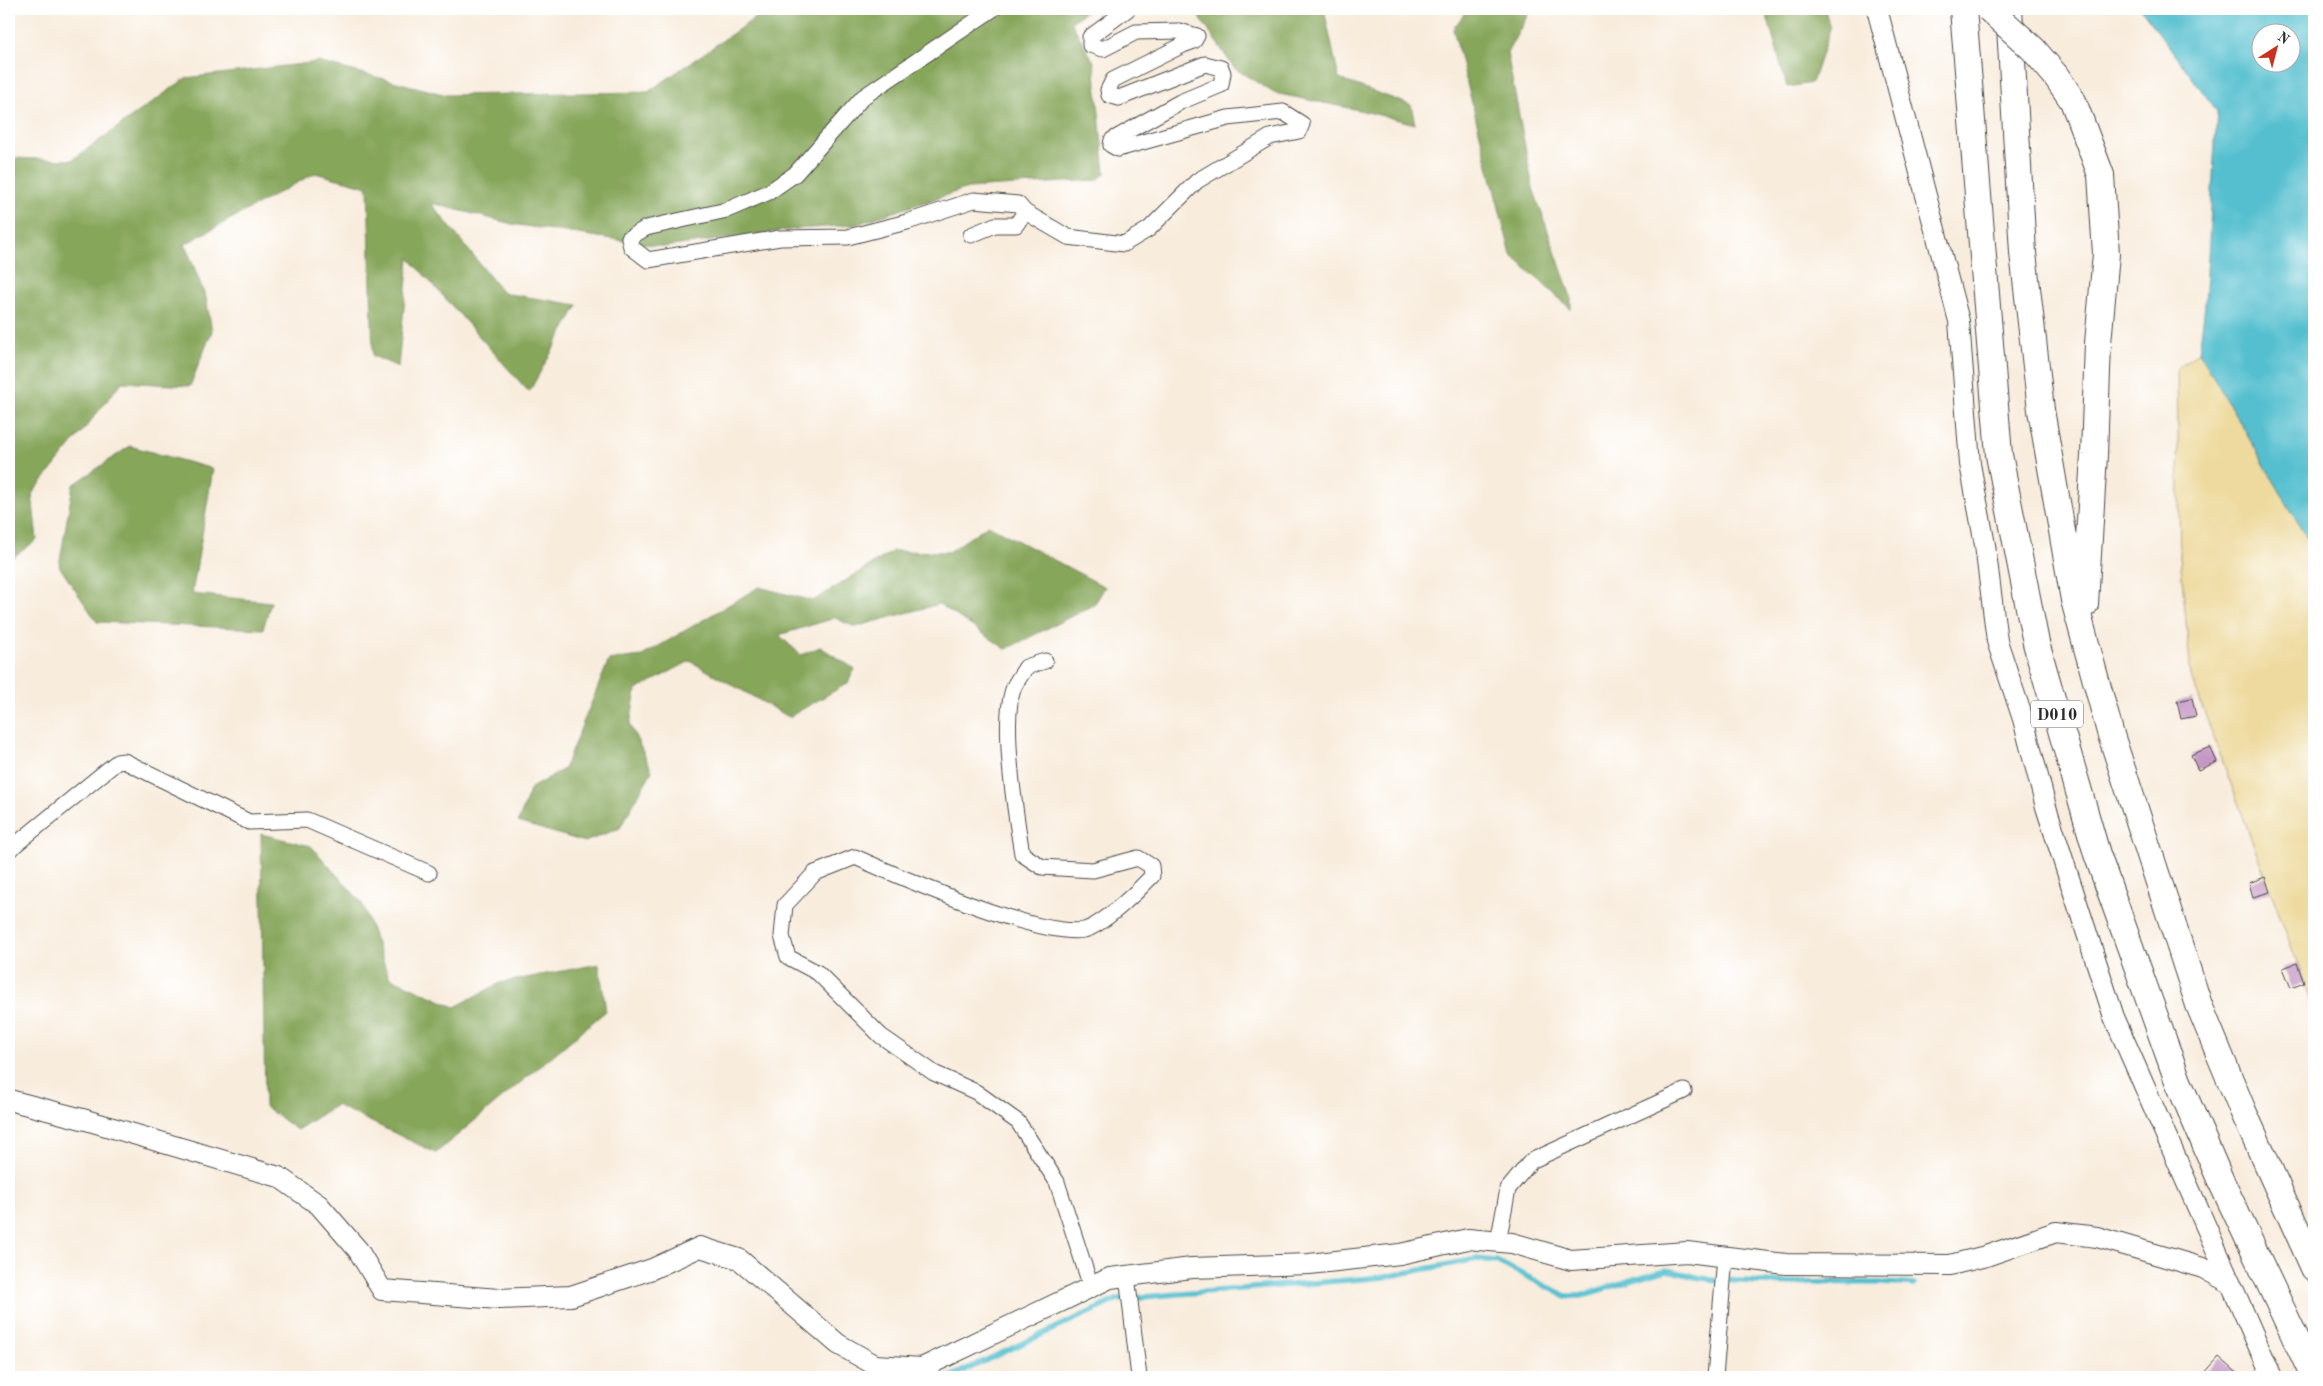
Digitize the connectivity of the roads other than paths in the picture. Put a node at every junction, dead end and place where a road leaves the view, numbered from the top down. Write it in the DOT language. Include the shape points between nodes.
graph roads {
  1 [pos="993,9"];
  2 [pos="1128,9"];
  3 [pos="1877,9"];
  4 [pos="1963,9"];
  5 [pos="1989,9"];
  6 [pos="2009,9"];
  7 [pos="1025,212"];
  8 [pos="971,235"];
  9 [pos="2083,632"];
  10 [pos="1045,662"];
  11 [pos="9,850"];
  12 [pos="429,873"];
  13 [pos="1684,1091"];
  14 [pos="9,1100"];
  15 [pos="2288,1211"];
  16 [pos="1498,1242"];
  17 [pos="2314,1250"];
  18 [pos="1725,1257"];
  19 [pos="2314,1268"];
  20 [pos="1126,1276"];
  21 [pos="2230,1283"];
  22 [pos="1091,1287"];
  23 [pos="2269,1376"];
  24 [pos="1139,1377"];
  25 [pos="1715,1377"];
  26 [pos="2314,1377"];
  1 -- 7 [label="street" via="863,97 795,174 769,192 727,210 646,228 629,238 631,247 648,260 780,238 848,237 974,200 1018,204"];
  2 -- 7 [label="street" via="1090,37 1090,46 1102,49 1136,32 1179,31 1197,36 1194,41 1113,80 1109,95 1119,98 1205,64 1221,68 1223,73 1221,85 1163,112 1112,140 1111,145 1118,149 1228,118 1283,112 1302,124 1299,131 1270,137 1197,181 1148,230 1124,244 1068,237"];
  3 -- 21 [label="street" via="1959,321 1970,464 1985,545 1997,641 2023,719 2046,808 2114,1018"];
  4 -- 26 [label="highway, D010" via="1999,455 2036,644 2097,854 2178,1081 2220,1179"];
  5 -- 9 [label="highway, bridge" via="2033,49 2073,101 2101,175 2106,254 2098,343"];
  6 -- 9 [label="highway, D010" via="2023,253 2041,410 2074,600"];
  7 -- 8 [label="street" via="1016,225 995,225"];
  9 -- 15 [label="highway, D010" via="2110,732 2199,1005"];
  10 -- 22 [label="street" via="1026,667 1014,688 1008,723 1022,854 1042,867 1093,870 1138,858 1151,866 1152,876 1128,902 1085,930 1063,930 1017,920 855,857 815,873 785,905 782,936 788,957 818,973 881,1036 934,1073 976,1092 1018,1122 1057,1182"];
  11 -- 12 [label="street" via="117,762 124,762 250,822 307,820"];
  13 -- 16 [label="street" via="1530,1161 1508,1189"];
  14 -- 22 [label="street" via="279,1177 319,1205 358,1250 382,1290 499,1299 571,1296 652,1269 700,1247 739,1260 838,1344 874,1365 922,1368"];
  15 -- 17 [label="highway"];
  15 -- 19 [label="highway, D010"];
  16 -- 18 [label="street" via="1571,1260 1687,1252"];
  16 -- 20 [label="street" via="1468,1239 1400,1254 1309,1264 1192,1268"];
  18 -- 21 [label="street" via="1786,1264 1950,1265 2056,1232 2097,1237 2194,1265"];
  18 -- 25 [label="street"];
  20 -- 22 [label="street" via="1110,1278"];
  20 -- 24 [label="street"];
  21 -- 23 [label="street"];
}
